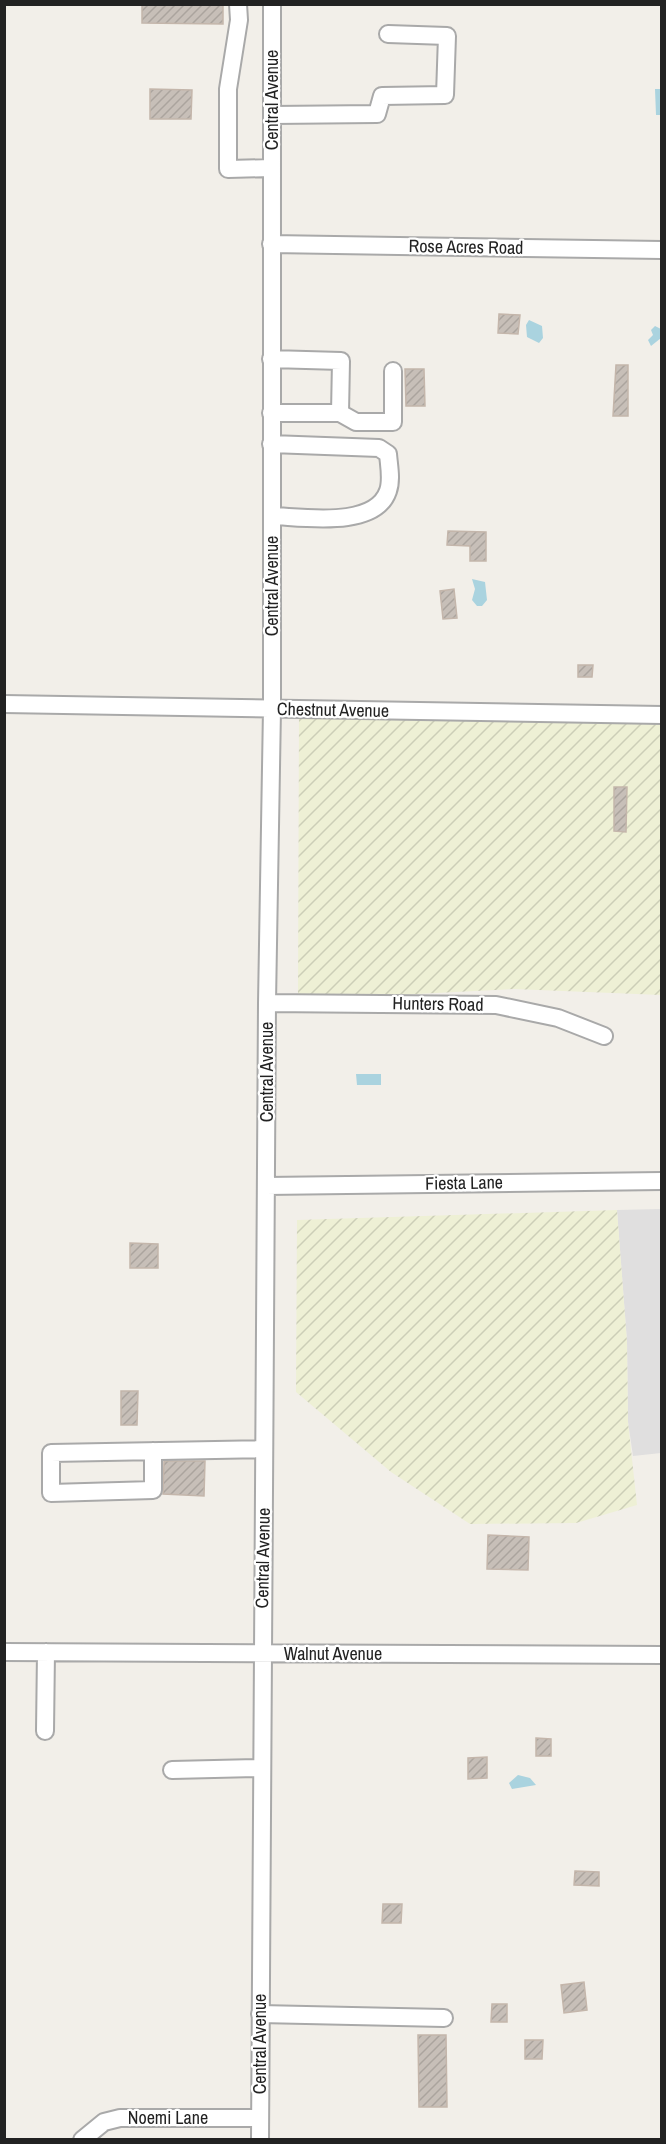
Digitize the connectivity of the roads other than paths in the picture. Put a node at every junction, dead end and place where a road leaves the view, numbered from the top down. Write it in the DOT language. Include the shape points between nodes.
graph roads {
  1 [pos="238,4"];
  2 [pos="272,4"];
  3 [pos="388,34"];
  4 [pos="272,116"];
  5 [pos="271,168"];
  6 [pos="271,244"];
  7 [pos="662,250"];
  8 [pos="271,359"];
  9 [pos="393,371"];
  10 [pos="272,413"];
  11 [pos="340,413"];
  12 [pos="272,444"];
  13 [pos="272,516"];
  14 [pos="4,704"];
  15 [pos="272,709"];
  16 [pos="662,715"];
  17 [pos="267,1003"];
  18 [pos="604,1036"];
  19 [pos="662,1181"];
  20 [pos="266,1186"];
  21 [pos="264,1449"];
  22 [pos="153,1451"];
  23 [pos="4,1652"];
  24 [pos="46,1652"];
  25 [pos="262,1654"];
  26 [pos="662,1655"];
  27 [pos="45,1731"];
  28 [pos="261,1768"];
  29 [pos="172,1770"];
  30 [pos="261,2014"];
  31 [pos="444,2019"];
  32 [pos="260,2118"];
  33 [pos="82,2139"];
  34 [pos="260,2139"];
  1 -- 5 [label="street" via="228,89 228,170"];
  2 -- 4 [label="street, Central Avenue"];
  3 -- 4 [label="street" via="447,36 445,95 382,96 377,114"];
  4 -- 5 [label="street, Central Avenue"];
  5 -- 6 [label="street, Central Avenue"];
  6 -- 7 [label="street, Rose Acres Road"];
  6 -- 8 [label="street, Central Avenue"];
  8 -- 10 [label="street, Central Avenue"];
  8 -- 11 [label="street" via="341,361"];
  9 -- 11 [label="street" via="393,422 356,422"];
  10 -- 11 [label="street"];
  10 -- 12 [label="street, Central Avenue"];
  12 -- 13 [label="street, Central Avenue"];
  12 -- 13 [label="street" via="379,448 388,454 390,474 388,492 378,506 355,517"];
  13 -- 15 [label="street, Central Avenue"];
  14 -- 15 [label="street, Chestnut Avenue"];
  15 -- 16 [label="street, Chestnut Avenue"];
  15 -- 17 [label="street, Central Avenue"];
  17 -- 18 [label="street, Hunters Road" via="496,1005 558,1018"];
  17 -- 20 [label="street, Central Avenue"];
  19 -- 20 [label="street, Fiesta Lane"];
  20 -- 21 [label="street, Central Avenue"];
  21 -- 22 [label="street"];
  21 -- 25 [label="street, Central Avenue"];
  22 -- 22 [label="street" via="51,1453 51,1493 153,1490"];
  23 -- 24 [label="street, Walnut Avenue"];
  24 -- 25 [label="street, Walnut Avenue"];
  24 -- 27 [label="street"];
  25 -- 26 [label="street, Walnut Avenue"];
  25 -- 28 [label="street, Central Avenue"];
  28 -- 29 [label="street"];
  28 -- 30 [label="street, Central Avenue"];
  30 -- 31 [label="street"];
  30 -- 32 [label="street, Central Avenue"];
  32 -- 33 [label="street, Noemi Lane" via="120,2118 104,2122"];
  32 -- 34 [label="street, Central Avenue"];
}
